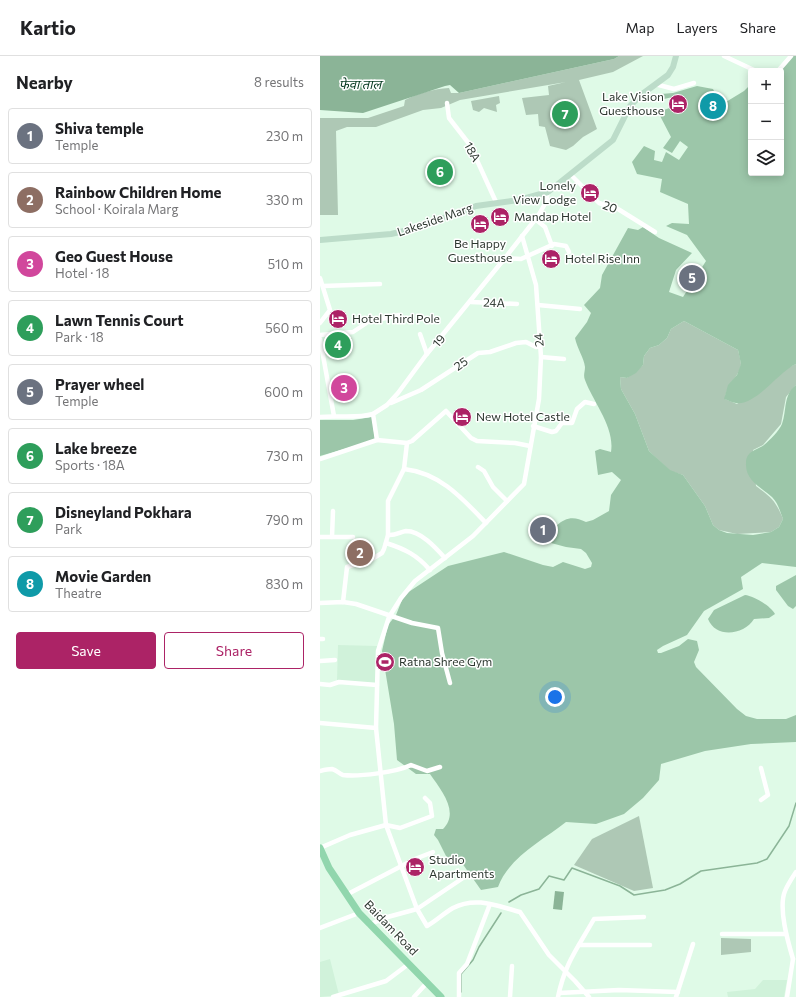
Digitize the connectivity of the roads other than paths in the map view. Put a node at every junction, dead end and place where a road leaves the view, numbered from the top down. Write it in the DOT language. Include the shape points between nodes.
graph roads {
  1 [pos="676,56"];
  2 [pos="724,56"];
  3 [pos="791,56"];
  4 [pos="750,68"];
  5 [pos="781,68"];
  6 [pos="694,83"];
  7 [pos="655,84"];
  8 [pos="446,103"];
  9 [pos="571,175"];
  10 [pos="548,192"];
  11 [pos="496,202"];
  12 [pos="535,219"];
  13 [pos="655,232"];
  14 [pos="522,236"];
  15 [pos="320,240"];
  16 [pos="552,246"];
  17 [pos="569,252"];
  18 [pos="528,256"];
  19 [pos="505,258"];
  20 [pos="320,278"];
  21 [pos="380,284"];
  22 [pos="323,286"];
  23 [pos="471,302"];
  24 [pos="517,304"];
  25 [pos="538,305"];
  26 [pos="580,309"];
  27 [pos="399,315"];
  28 [pos="320,323"];
  29 [pos="420,334"];
  30 [pos="320,335"];
  31 [pos="320,339"];
  32 [pos="540,346"];
  33 [pos="427,354"];
  34 [pos="541,357"];
  35 [pos="564,359"];
  36 [pos="594,404"];
  37 [pos="387,405"];
  38 [pos="373,414"];
  39 [pos="334,416"];
  40 [pos="320,417"];
  41 [pos="533,426"];
  42 [pos="377,440"];
  43 [pos="407,443"];
  44 [pos="530,446"];
  45 [pos="320,459"];
  46 [pos="478,467"];
  47 [pos="404,469"];
  48 [pos="507,501"];
  49 [pos="332,511"];
  50 [pos="486,523"];
  51 [pos="388,535"];
  52 [pos="320,537"];
  53 [pos="332,537"];
  54 [pos="353,538"];
  55 [pos="386,544"];
  56 [pos="445,558"];
  57 [pos="430,570"];
  58 [pos="343,602"];
  59 [pos="320,603"];
  60 [pos="390,617"];
  61 [pos="335,660"];
  62 [pos="320,661"];
  63 [pos="450,683"];
  64 [pos="320,684"];
  65 [pos="376,685"];
  66 [pos="320,723"];
  67 [pos="376,728"];
  68 [pos="440,767"];
  69 [pos="761,768"];
  70 [pos="320,771"];
  71 [pos="381,771"];
  72 [pos="425,798"];
  73 [pos="761,800"];
  74 [pos="386,824"];
  75 [pos="320,848"];
  76 [pos="433,852"];
  77 [pos="320,859"];
  78 [pos="402,866"];
  79 [pos="796,872"];
  80 [pos="463,878"];
  81 [pos="346,895"];
  82 [pos="490,904"];
  83 [pos="417,910"];
  84 [pos="357,914"];
  85 [pos="644,917"];
  86 [pos="369,925"];
  87 [pos="320,928"];
  88 [pos="722,934"];
  89 [pos="786,934"];
  90 [pos="693,944"];
  91 [pos="579,945"];
  92 [pos="650,945"];
  93 [pos="795,959"];
  94 [pos="406,966"];
  95 [pos="512,966"];
  96 [pos="564,971"];
  97 [pos="424,986"];
  98 [pos="585,992"];
  99 [pos="677,994"];
  100 [pos="558,995"];
  101 [pos="333,997"];
  102 [pos="414,997"];
  103 [pos="434,997"];
  104 [pos="441,997"];
  105 [pos="459,997"];
  106 [pos="510,997"];
  107 [pos="589,997"];
  108 [pos="787,997"];
  1 -- 7 [label="main road" via="671,70"];
  2 -- 4 [label="street"];
  3 -- 5 [label="street"];
  6 -- 7 [label="street" via="674,89"];
  7 -- 9 [label="main road" via="630,106 613,140"];
  8 -- 11 [label="street, 18A" via="449,118 470,145"];
  9 -- 10 [label="main road"];
  9 -- 13 [label="street, 20 / 20" via="599,203 618,209"];
  10 -- 11 [label="main road, Lakeside Marg" via="519,200"];
  10 -- 12 [label="street, 19" via="546,202"];
  11 -- 15 [label="main road, Lakeside Marg" via="476,206 413,229 391,234"];
  12 -- 14 [label="street, 19"];
  12 -- 16 [label="street" via="545,227"];
  14 -- 18 [label="street, 24 / 24"];
  14 -- 19 [label="street, 19"];
  16 -- 17 [label="street" via="566,246"];
  16 -- 18 [label="street"];
  18 -- 19 [label="street"];
  18 -- 25 [label="street, 24 / 24" via="536,285"];
  19 -- 23 [label="street, 19"];
  20 -- 22 [label="street"];
  21 -- 22 [label="street"];
  22 -- 28 [label="street" via="330,310"];
  23 -- 24 [label="street, 24A / 24A"];
  23 -- 33 [label="street, 19"];
  25 -- 26 [label="street"];
  25 -- 32 [label="street, 24 / 24"];
  27 -- 30 [label="street" via="368,322 353,332"];
  29 -- 33 [label="street"];
  31 -- 39 [label="street"];
  32 -- 34 [label="street, 24 / 24"];
  32 -- 37 [label="street, 25 / 25" via="526,342 516,343 490,352 478,353 421,390"];
  33 -- 37 [label="street, 19"];
  34 -- 35 [label="street"];
  34 -- 41 [label="street, 24 / 24" via="539,399"];
  36 -- 41 [label="street" via="585,402 580,406 572,424 562,423 556,431"];
  37 -- 38 [label="street, 19"];
  38 -- 39 [label="street" via="354,418"];
  38 -- 42 [label="street"];
  39 -- 40 [label="street"];
  41 -- 44 [label="street, 24 / 24"];
  42 -- 43 [label="street"];
  42 -- 45 [label="street"];
  43 -- 44 [label="street" via="417,438 446,411 471,438 477,441 509,442"];
  43 -- 47 [label="street"];
  44 -- 48 [label="street, 24" via="524,484"];
  46 -- 48 [label="street"];
  47 -- 50 [label="street" via="419,471 438,480"];
  47 -- 51 [label="street" via="388,501"];
  48 -- 50 [label="street, 24"];
  49 -- 53 [label="street"];
  50 -- 56 [label="street, 24"];
  51 -- 55 [label="street"];
  51 -- 56 [label="street" via="412,532 428,541"];
  52 -- 53 [label="street"];
  53 -- 54 [label="street"];
  55 -- 57 [label="street" via="410,552"];
  55 -- 58 [label="street" via="382,553 375,558 347,567"];
  56 -- 57 [label="street, 24"];
  57 -- 60 [label="street, 24" via="415,581"];
  58 -- 59 [label="street"];
  58 -- 60 [label="street" via="361,605"];
  60 -- 63 [label="street" via="438,628"];
  60 -- 65 [label="street, 24" via="378,651"];
  61 -- 62 [label="street"];
  64 -- 65 [label="street" via="339,682"];
  65 -- 67 [label="street, 24"];
  66 -- 67 [label="street"];
  67 -- 71 [label="street, 24"];
  68 -- 71 [label="street" via="427,770 411,765 401,770"];
  69 -- 73 [label="street" via="768,795"];
  70 -- 71 [label="street" via="332,769 342,775 363,775"];
  71 -- 74 [label="street, 24"];
  72 -- 74 [label="street" via="430,803 432,816 400,828"];
  74 -- 75 [label="street"];
  74 -- 78 [label="street, 24"];
  75 -- 81 [label="main road, Baidam Road"];
  76 -- 78 [label="street"];
  77 -- 84 [label="main road, Baidam Road" via="334,885"];
  78 -- 81 [label="street"];
  78 -- 83 [label="street, 24"];
  79 -- 89 [label="street" via="785,891 782,904"];
  80 -- 83 [label="street"];
  81 -- 84 [label="main road, Baidam Road"];
  82 -- 83 [label="street, 24" via="484,901 465,903 452,908 427,926"];
  82 -- 96 [label="street" via="520,912 549,955"];
  82 -- 105 [label="street" via="467,964 457,976"];
  83 -- 86 [label="street" via="384,918"];
  84 -- 86 [label="main road, Baidam Road"];
  84 -- 87 [label="street"];
  84 -- 94 [label="main road, Baidam Road"];
  85 -- 91 [label="street" via="594,919"];
  86 -- 104 [label="main road, Baidam Road"];
  88 -- 89 [label="street"];
  89 -- 93 [label="street"];
  90 -- 99 [label="street"];
  91 -- 92 [label="street"];
  91 -- 96 [label="street"];
  93 -- 108 [label="street"];
  94 -- 97 [label="main road, Baidam Road"];
  94 -- 101 [label="street" via="386,981"];
  95 -- 106 [label="street"];
  96 -- 98 [label="street"];
  96 -- 100 [label="street"];
  97 -- 102 [label="street"];
  97 -- 103 [label="main road, Baidam Road"];
  98 -- 99 [label="street" via="620,990"];
  98 -- 100 [label="street"];
  98 -- 107 [label="street"];
}
